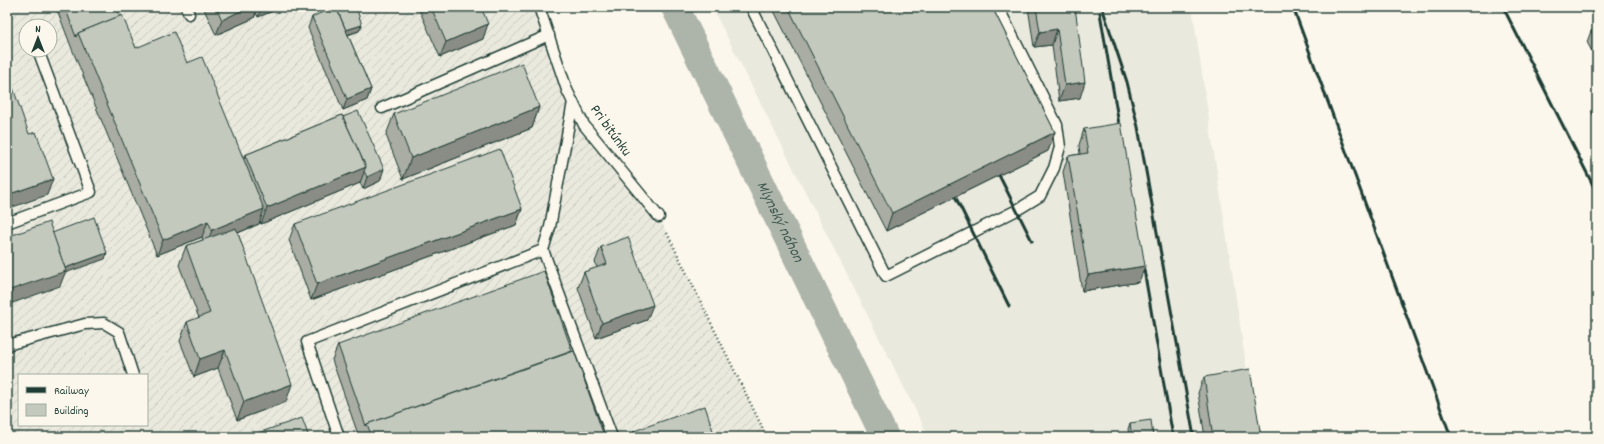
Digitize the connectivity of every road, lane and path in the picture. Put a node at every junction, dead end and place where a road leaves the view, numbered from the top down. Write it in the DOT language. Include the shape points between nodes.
graph roads {
  1 [pos="539,7"];
  2 [pos="751,7"];
  3 [pos="998,7"];
  4 [pos="548,35"];
  5 [pos="41,58"];
  6 [pos="573,102"];
  7 [pos="382,108"];
  8 [pos="659,217"];
  9 [pos="7,222"];
  10 [pos="543,250"];
  11 [pos="7,345"];
  12 [pos="133,374"];
  13 [pos="339,437"];
  14 [pos="612,437"];
  15 [pos="768,437"];
  1 -- 4 [label="lane, Pri bitúnku"];
  2 -- 3 [label="lane" via="886,276 1040,196 1054,168 1060,147 1057,125"];
  4 -- 6 [label="lane, Pri bitúnku"];
  4 -- 7 [label="lane"];
  5 -- 9 [label="lane" via="91,192"];
  6 -- 8 [label="lane, Pri bitúnku" via="584,125"];
  6 -- 10 [label="lane" via="550,227"];
  8 -- 15 [label="path"];
  10 -- 13 [label="lane" via="307,342"];
  10 -- 14 [label="lane"];
  11 -- 12 [label="lane" via="85,324 104,323 119,332"];
}
